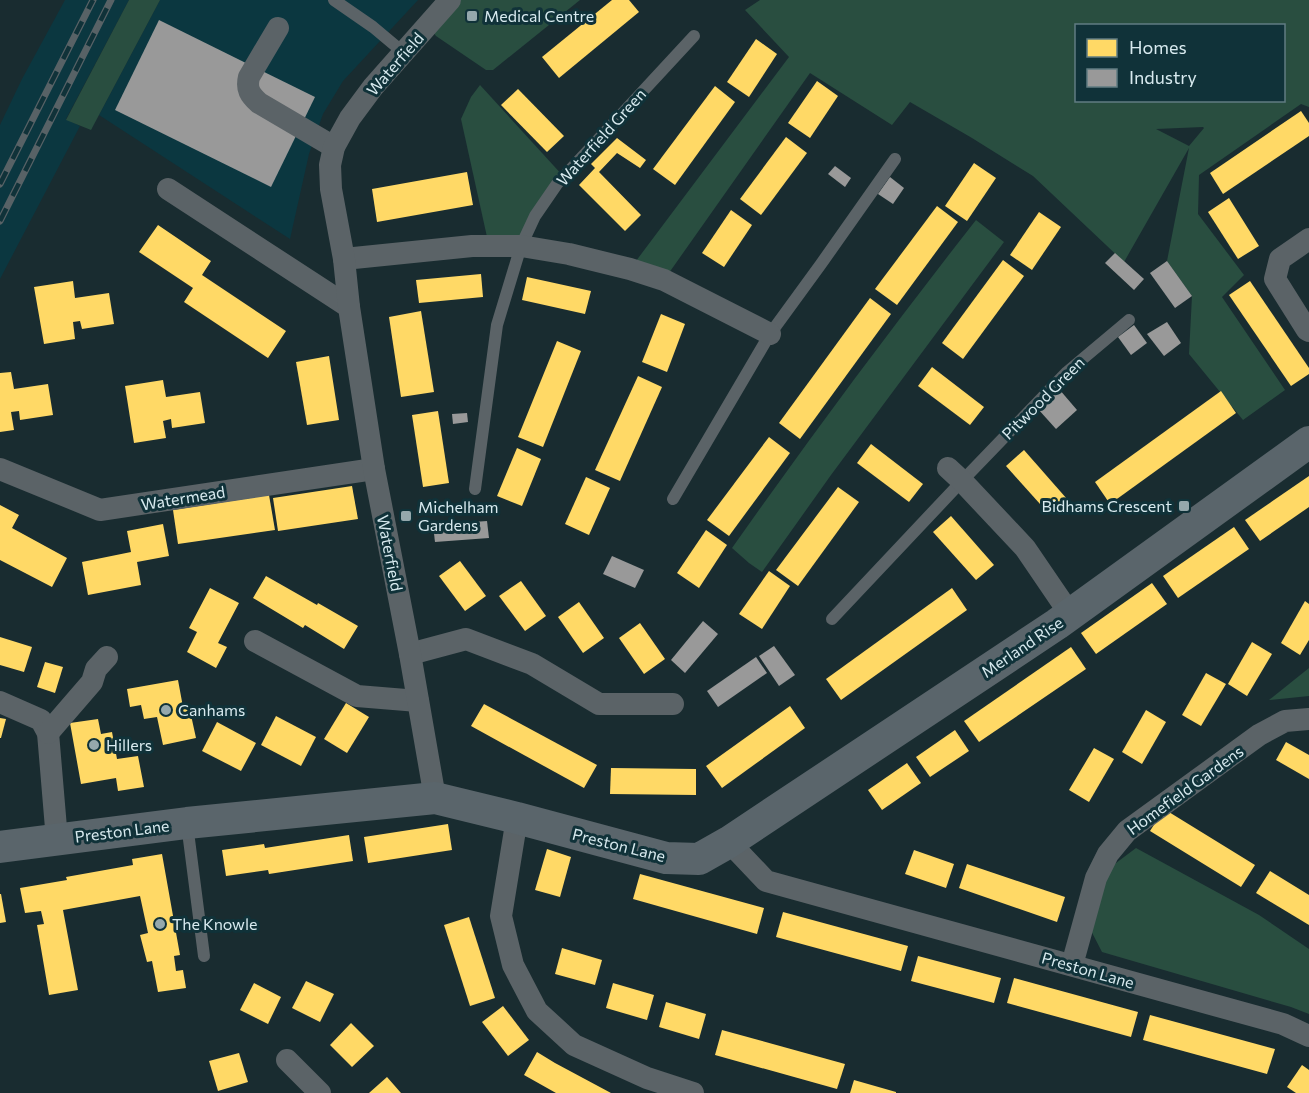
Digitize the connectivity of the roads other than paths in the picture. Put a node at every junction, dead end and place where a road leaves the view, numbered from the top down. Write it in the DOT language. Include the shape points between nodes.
graph roads {
  1 [pos="334,0"];
  2 [pos="450,0"];
  3 [pos="278,28"];
  4 [pos="694,36"];
  5 [pos="404,52"];
  6 [pos="334,147"];
  7 [pos="895,159"];
  8 [pos="168,189"];
  9 [pos="1309,239"];
  10 [pos="521,246"];
  11 [pos="344,259"];
  12 [pos="349,307"];
  13 [pos="1129,320"];
  14 [pos="1309,331"];
  15 [pos="770,334"];
  16 [pos="1309,442"];
  17 [pos="0,469"];
  18 [pos="374,469"];
  19 [pos="955,474"];
  20 [pos="475,489"];
  21 [pos="673,499"];
  22 [pos="1070,614"];
  23 [pos="832,619"];
  24 [pos="255,641"];
  25 [pos="410,654"];
  26 [pos="107,657"];
  27 [pos="418,700"];
  28 [pos="0,702"];
  29 [pos="673,704"];
  30 [pos="1309,719"];
  31 [pos="48,733"];
  32 [pos="435,798"];
  33 [pos="517,818"];
  34 [pos="187,823"];
  35 [pos="57,840"];
  36 [pos="729,842"];
  37 [pos="0,847"];
  38 [pos="204,956"];
  39 [pos="1072,965"];
  40 [pos="1309,1036"];
  41 [pos="287,1060"];
  42 [pos="658,1088"];
  43 [pos="320,1093"];
  44 [pos="693,1093"];
  1 -- 5 [label="lane"];
  2 -- 5 [label="street, Waterfield"];
  3 -- 6 [label="street" via="249,77 250,94"];
  4 -- 10 [label="lane, Waterfield Green" via="557,184"];
  5 -- 6 [label="street, Waterfield" via="356,110"];
  6 -- 11 [label="street, Waterfield" via="331,189"];
  7 -- 15 [label="lane"];
  8 -- 12 [label="street"];
  9 -- 14 [label="street" via="1280,259 1275,279"];
  10 -- 11 [label="street" via="472,246"];
  10 -- 15 [label="street" via="569,254 663,280"];
  10 -- 20 [label="lane, Waterfield Green" via="497,325"];
  11 -- 12 [label="street, Waterfield"];
  12 -- 18 [label="street, Waterfield"];
  13 -- 19 [label="lane, Pitwood Green"];
  15 -- 21 [label="lane"];
  16 -- 22 [label="street, Merland Rise"];
  17 -- 18 [label="street, Watermead" via="100,510"];
  18 -- 25 [label="street, Waterfield"];
  19 -- 22 [label="street" via="1025,548"];
  19 -- 23 [label="lane, Pitwood Green"];
  22 -- 36 [label="street, Merland Rise"];
  24 -- 27 [label="street" via="357,696"];
  25 -- 27 [label="street, Waterfield"];
  25 -- 29 [label="street" via="466,639 532,664 598,704"];
  26 -- 31 [label="street" via="96,669 92,682"];
  27 -- 32 [label="street, Waterfield"];
  28 -- 31 [label="street" via="41,720"];
  30 -- 39 [label="street, Homefield Gardens" via="1285,721 1259,735 1127,831 1108,854 1096,878"];
  31 -- 35 [label="street"];
  32 -- 33 [label="street, Preston Lane"];
  32 -- 34 [label="street, Preston Lane"];
  33 -- 36 [label="street, Preston Lane" via="666,858 699,859"];
  33 -- 42 [label="street" via="501,916 513,965 537,1011 574,1045 647,1078"];
  34 -- 35 [label="street, Preston Lane"];
  34 -- 38 [label="lane"];
  35 -- 37 [label="street, Preston Lane"];
  36 -- 39 [label="street, Preston Lane" via="766,881"];
  39 -- 40 [label="street, Preston Lane" via="1283,1024"];
  41 -- 43 [label="street"];
  42 -- 44 [label="street"];
}
